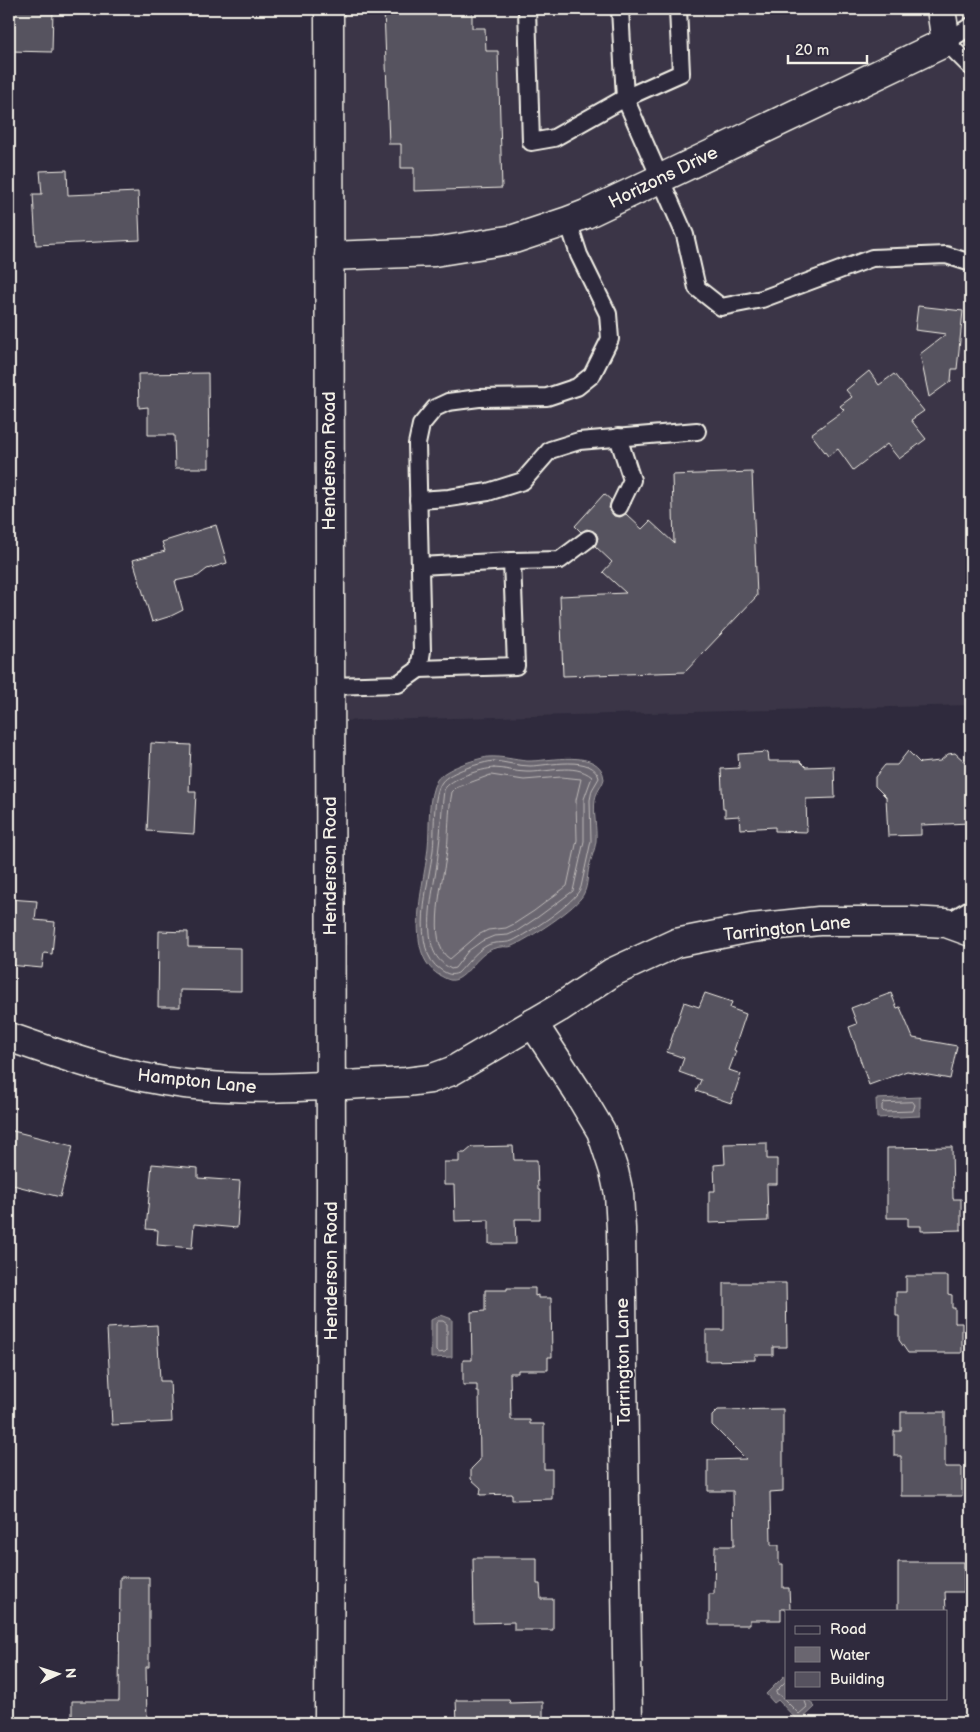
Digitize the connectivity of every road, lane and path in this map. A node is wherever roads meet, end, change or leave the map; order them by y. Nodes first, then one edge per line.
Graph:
1 (329, 9) edge
2 (527, 9) edge
3 (620, 9) edge
4 (678, 9) edge
5 (942, 9) edge
6 (971, 26) edge
7 (946, 42) junction
8 (971, 67) edge
9 (625, 98) junction
10 (660, 179) junction
11 (568, 221) junction
12 (329, 256) junction
13 (971, 263) edge
14 (698, 430) dead end
15 (618, 438) junction
16 (418, 500) junction
17 (619, 507) dead end
18 (588, 539) dead end
19 (512, 561) junction
20 (420, 566) junction
21 (419, 669) junction
22 (330, 686) junction
23 (971, 908) edge
24 (959, 928) edge
25 (532, 1023) junction
26 (9, 1037) edge
27 (330, 1085) junction
28 (330, 1723) edge
29 (628, 1723) edge

1 - 12 street, Henderson Road
2 - 9 lane
3 - 9 lane
4 - 9 lane
5 - 7 street
6 - 7 lane
7 - 8 lane
7 - 10 street, Horizons Drive
9 - 10 lane
10 - 11 street, Horizons Drive
10 - 13 lane
11 - 12 street, Horizons Drive
11 - 16 lane
12 - 22 street, Henderson Road
14 - 15 lane
15 - 16 lane
15 - 17 lane
16 - 20 lane
18 - 19 lane
19 - 20 lane
19 - 21 lane
20 - 21 lane
21 - 22 lane
22 - 27 street, Henderson Road
23 - 24 lane
24 - 25 street, Tarrington Lane
25 - 27 street, Tarrington Lane
25 - 29 street, Tarrington Lane
26 - 27 street, Hampton Lane
27 - 28 street, Henderson Road

